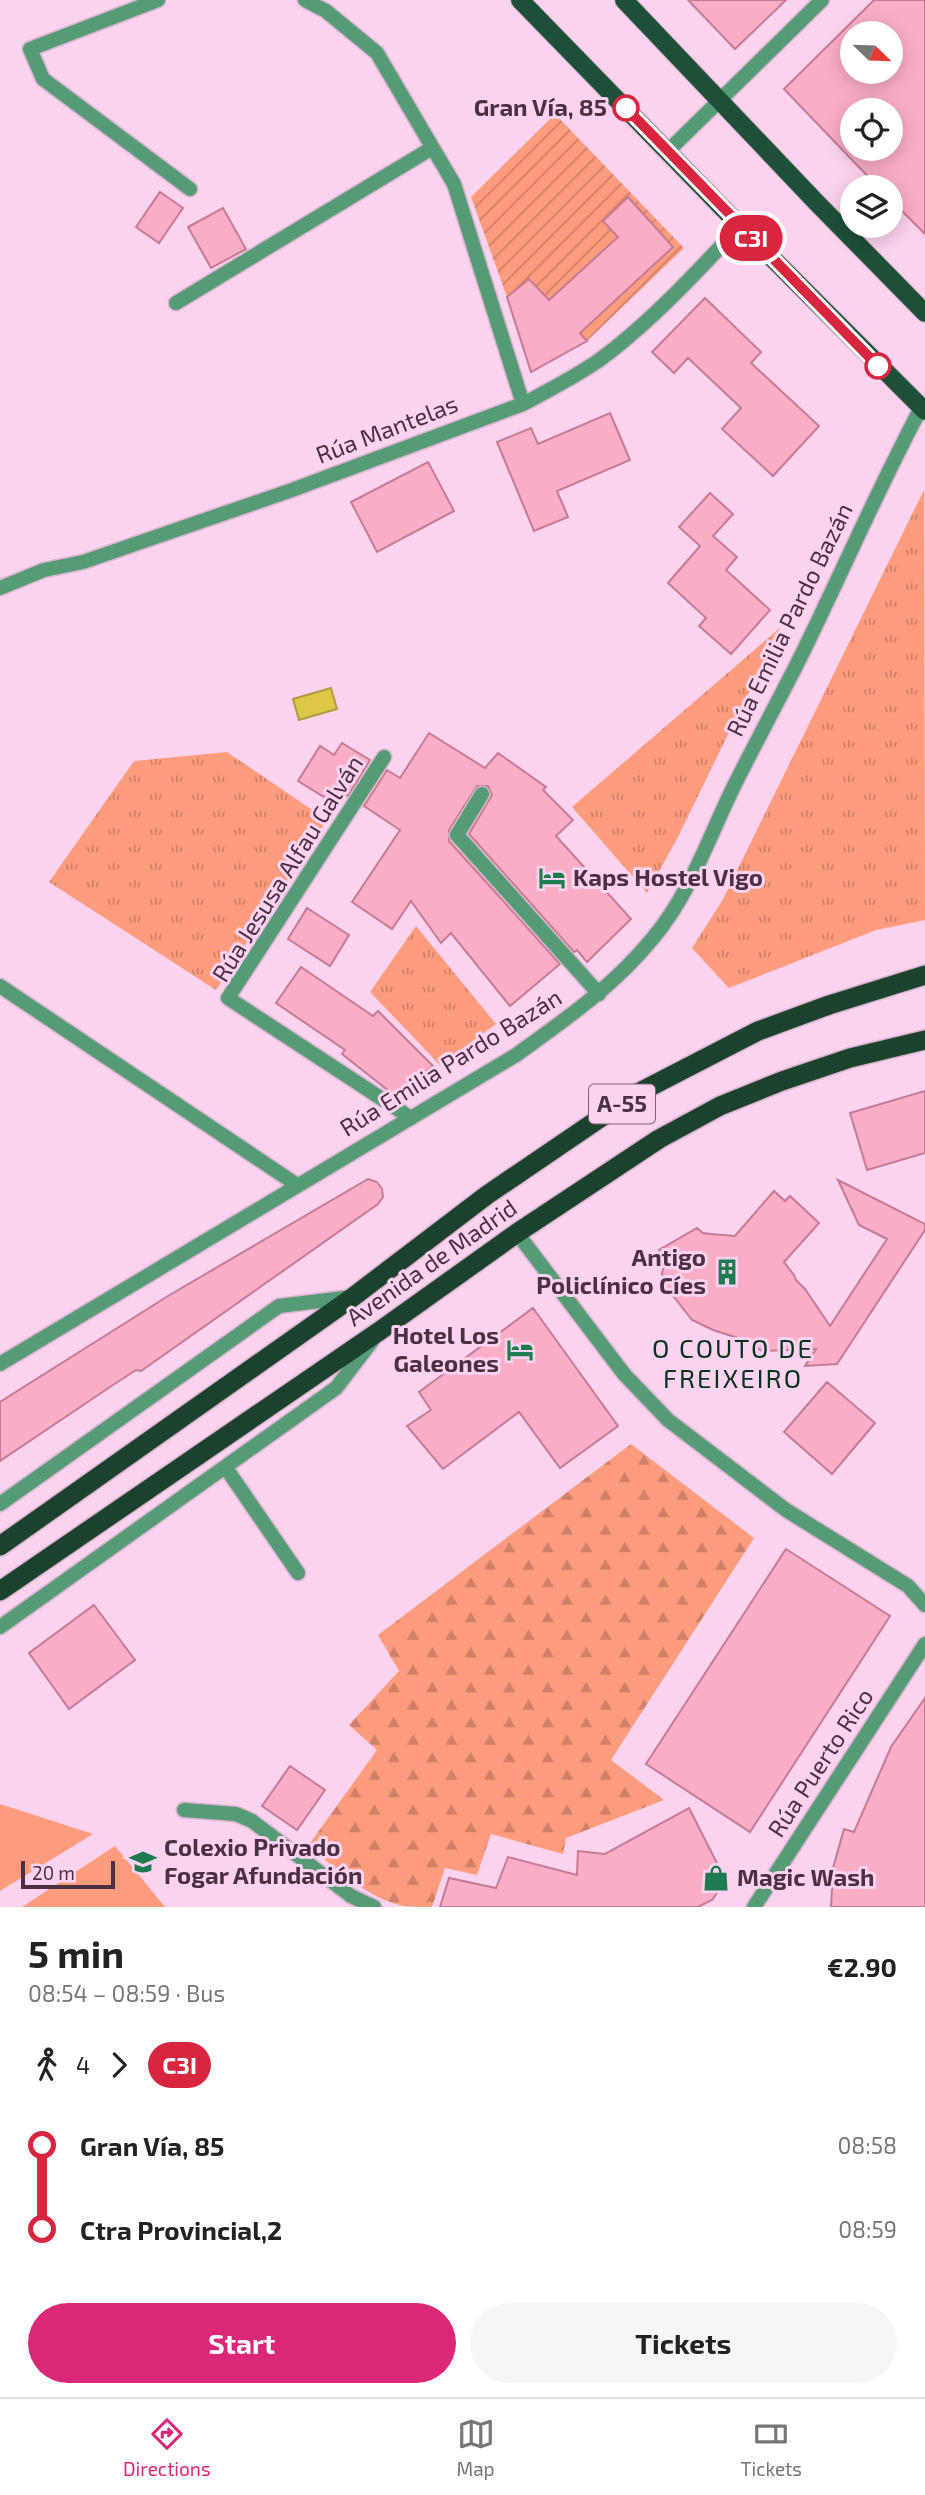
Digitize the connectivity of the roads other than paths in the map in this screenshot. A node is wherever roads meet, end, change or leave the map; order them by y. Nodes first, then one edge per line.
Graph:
1 (158, 0) edge
2 (305, 0) edge
3 (520, 0) edge
4 (624, 0) edge
5 (822, 0) edge
6 (720, 100) junction
7 (432, 148) junction
8 (668, 151) junction
9 (191, 189) dead end
10 (740, 226) junction
11 (176, 303) dead end
12 (925, 313) edge
13 (523, 404) junction
14 (924, 411) edge
15 (0, 588) edge
16 (384, 757) dead end
17 (482, 794) dead end
18 (925, 975) edge
19 (0, 986) edge
20 (599, 994) junction
21 (925, 1040) edge
22 (411, 1118) junction
23 (297, 1185) junction
24 (517, 1233) junction
25 (353, 1297) junction
26 (381, 1330) junction
27 (0, 1364) edge
28 (226, 1468) junction
29 (0, 1504) edge
30 (0, 1546) edge
31 (298, 1573) dead end
32 (0, 1591) edge
33 (925, 1605) edge
34 (0, 1627) edge
35 (925, 1644) edge
36 (184, 1810) dead end
37 (374, 1907) edge
38 (754, 1907) edge

1 - 9 street
2 - 7 street
3 - 8 main road
4 - 6 main road
5 - 6 street
6 - 8 street
6 - 12 main road
7 - 11 street
7 - 13 street
8 - 10 main road
10 - 13 street, Rúa Mantelas
10 - 14 main road
13 - 15 street, Rúa Mantelas
14 - 20 street, Rúa Emilia Pardo Bazán
16 - 22 street, Rúa Jesusa Alfau Galván
17 - 20 street
18 - 25 highway, Avenida de Madrid / A-55
19 - 23 street
20 - 22 street, Rúa Emilia Pardo Bazán
21 - 24 highway, Avenida de Madrid / A-55
22 - 23 street, Rúa Emilia Pardo Bazán
23 - 27 street, Rúa Emilia Pardo Bazán
24 - 26 highway, Avenida de Madrid / A-55
24 - 33 street
25 - 29 street, Avenida de Madrid
25 - 30 highway, Avenida de Madrid / A-55
26 - 28 street
26 - 32 highway, Avenida de Madrid / A-55
28 - 31 street
28 - 34 street
35 - 38 street, Rúa Puerto Rico
36 - 37 street

